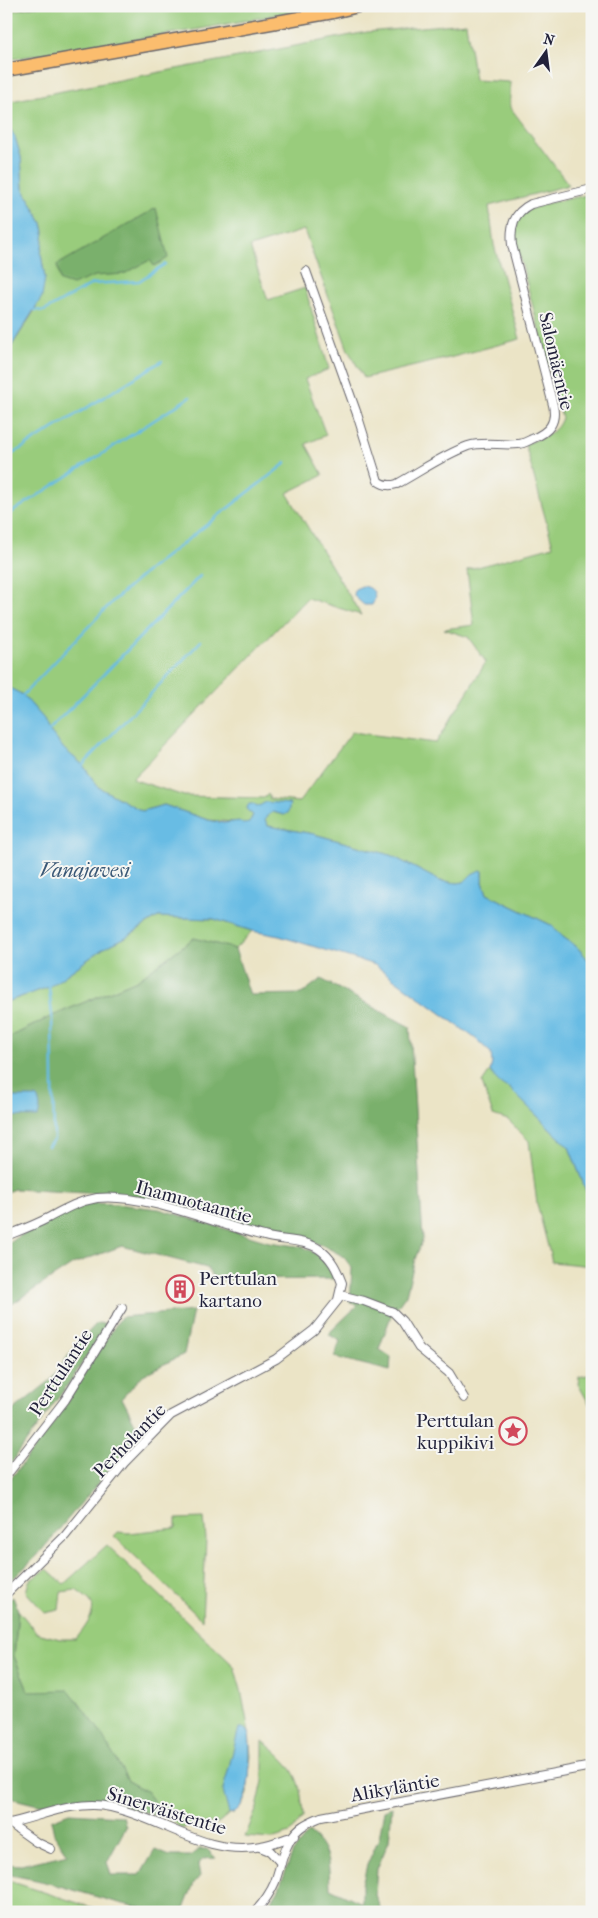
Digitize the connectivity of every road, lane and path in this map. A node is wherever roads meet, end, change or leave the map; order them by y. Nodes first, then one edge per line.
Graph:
1 (358, 6) edge
2 (6, 70) edge
3 (592, 190) edge
4 (306, 271) dead end
5 (6, 1236) edge
6 (340, 1295) junction
7 (122, 1308) dead end
8 (464, 1398) dead end
9 (6, 1476) edge
10 (6, 1594) edge
11 (592, 1766) edge
12 (8, 1823) edge
13 (294, 1836) junction
14 (260, 1847) junction
15 (51, 1849) dead end
16 (281, 1863) junction
17 (256, 1912) edge

1 - 2 highway
3 - 4 street, Salomäentie
5 - 6 street, Ihamuotaantie
6 - 8 street
6 - 10 street, Perholantie
7 - 9 street, Perttulantie
11 - 13 street, Alikyläntie
12 - 14 street, Sinerväistentie
12 - 15 street
13 - 14 street, Sinerväistentie
13 - 16 street, Alikyläntie
14 - 16 street
16 - 17 street, Alikyläntie

